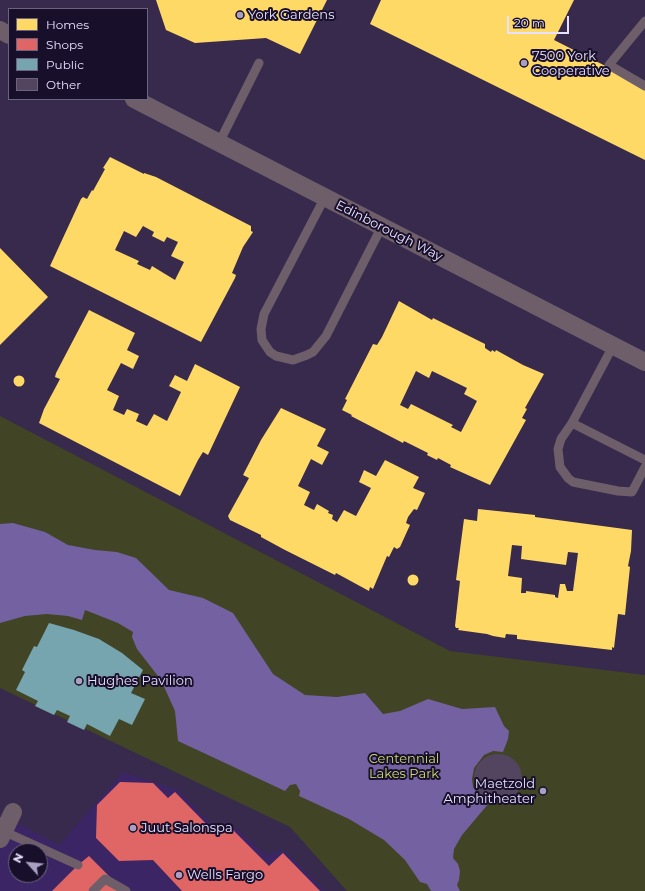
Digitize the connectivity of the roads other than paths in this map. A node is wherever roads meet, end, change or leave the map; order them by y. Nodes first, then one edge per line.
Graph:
1 (645, 21) edge
2 (259, 63) dead end
3 (645, 86) edge
4 (136, 100) edge
5 (219, 143) junction
6 (325, 197) junction
7 (381, 228) junction
8 (613, 346) junction
9 (645, 362) edge
10 (572, 423) junction
11 (645, 460) edge
12 (645, 467) edge
13 (13, 812) dead end
14 (1, 833) edge
15 (78, 865) dead end
16 (93, 891) edge
17 (126, 891) edge

1 - 3 lane
2 - 5 lane
4 - 5 street, Edinborough Way
5 - 6 street, Edinborough Way
6 - 7 street, Edinborough Way
6 - 7 lane
7 - 8 street, Edinborough Way
8 - 9 street, Edinborough Way
8 - 10 lane
10 - 11 lane
10 - 12 lane
13 - 14 street
14 - 15 lane
16 - 17 lane

